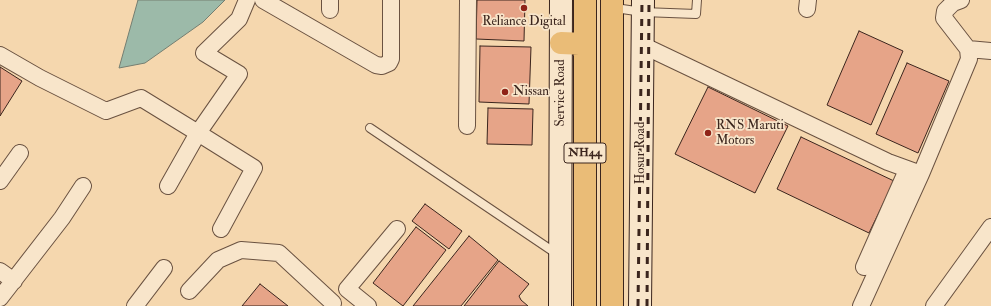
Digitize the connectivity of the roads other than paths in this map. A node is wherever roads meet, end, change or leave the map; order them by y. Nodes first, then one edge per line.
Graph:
1 (247, 0) edge
2 (263, 0) edge
3 (390, 0) edge
4 (468, 0) edge
5 (561, 0) edge
6 (585, 0) edge
7 (594, 0) edge
8 (697, 0) edge
9 (961, 0) edge
10 (628, 4) edge
11 (561, 43) junction
12 (585, 44) junction
13 (642, 44) junction
14 (968, 49) junction
15 (991, 51) edge
16 (0, 55) edge
17 (467, 126) dead end
18 (370, 128) dead end
19 (198, 133) junction
20 (20, 153) dead end
21 (914, 172) junction
22 (0, 181) edge
23 (83, 186) dead end
24 (168, 186) dead end
25 (991, 227) edge
26 (221, 229) dead end
27 (397, 229) dead end
28 (559, 255) junction
29 (864, 267) dead end
30 (164, 268) dead end
31 (0, 270) edge
32 (14, 281) junction
33 (346, 289) junction
34 (189, 291) dead end
35 (0, 298) edge
36 (331, 304) edge
37 (136, 306) edge
38 (368, 306) edge
39 (560, 306) edge
40 (585, 306) edge
41 (595, 306) edge
42 (612, 306) edge
43 (622, 306) edge
44 (640, 306) edge
45 (861, 306) edge
46 (934, 306) edge

1 - 19 street
2 - 3 street
4 - 17 street
5 - 11 street, Service Road
6 - 12 highway, NH44
7 - 41 highway
8 - 10 lane
9 - 14 street
10 - 13 street, Hosur Road
10 - 42 highway
10 - 43 highway, Hosur Road / NH44
11 - 12 highway
11 - 28 street, Service Road
12 - 40 highway, NH44
13 - 21 street
13 - 44 street, Hosur Road
14 - 15 street
14 - 21 street
16 - 19 street
18 - 28 lane
19 - 24 street
19 - 26 street
20 - 22 street
21 - 29 street
21 - 45 street
23 - 32 street
25 - 46 street
27 - 33 street
28 - 39 street, Service Road
30 - 37 street
31 - 32 street
32 - 35 street
33 - 36 street
33 - 38 street
34 - 36 street

